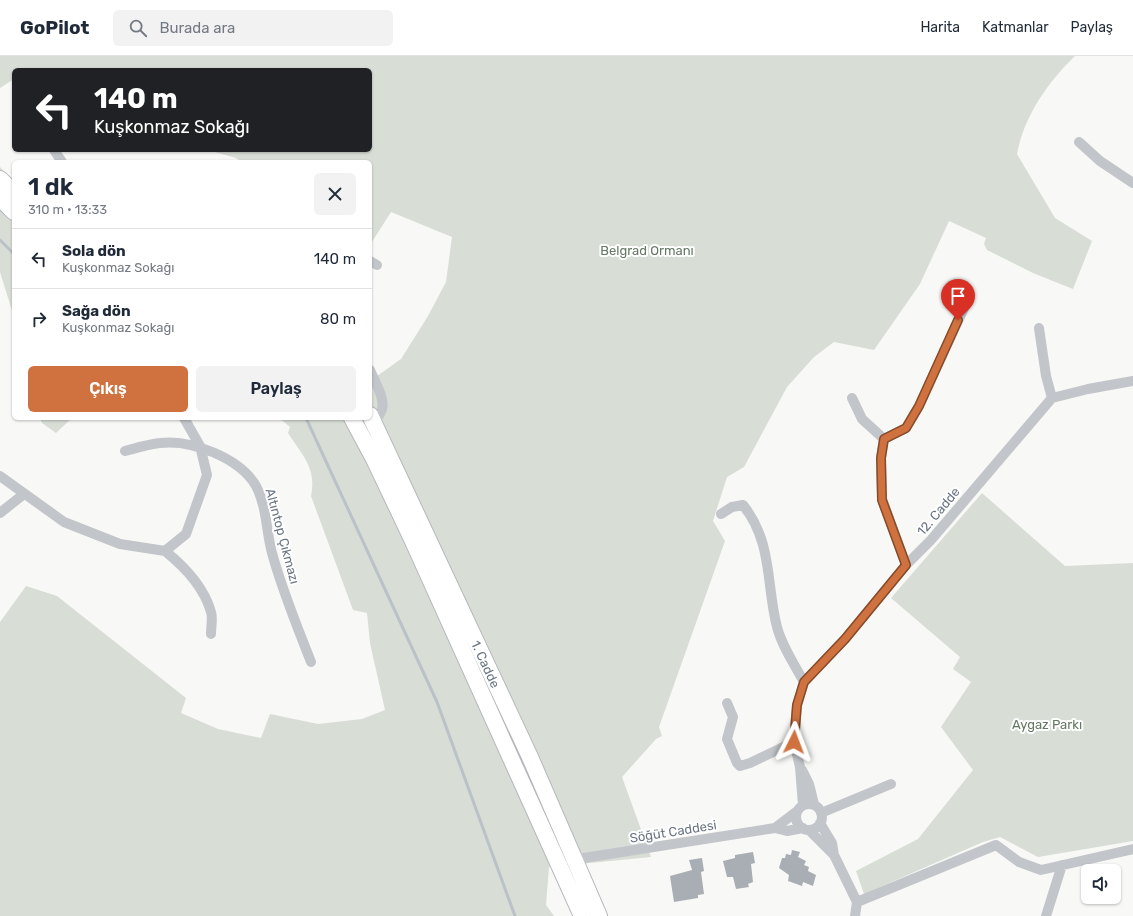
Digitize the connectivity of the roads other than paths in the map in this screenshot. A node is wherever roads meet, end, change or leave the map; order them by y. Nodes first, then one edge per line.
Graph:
1 (1079, 142) dead end
2 (0, 179) edge
3 (1133, 183) edge
4 (12, 191) edge
5 (0, 198) edge
6 (12, 210) edge
7 (965, 306) dead end
8 (1039, 328) dead end
9 (372, 375) edge
10 (1133, 381) edge
11 (852, 398) dead end
12 (1052, 398) junction
13 (372, 419) edge
14 (185, 420) edge
15 (353, 420) edge
16 (371, 420) edge
17 (360, 433) junction
18 (884, 439) junction
19 (200, 446) junction
20 (125, 451) dead end
21 (0, 476) edge
22 (24, 494) junction
23 (0, 512) edge
24 (721, 514) dead end
25 (165, 551) junction
26 (906, 565) junction
27 (211, 634) dead end
28 (311, 662) dead end
29 (804, 682) junction
30 (726, 703) dead end
31 (794, 742) junction
32 (800, 767) junction
33 (891, 784) dead end
34 (814, 804) junction
35 (800, 809) junction
36 (821, 818) junction
37 (775, 828) junction
38 (806, 829) junction
39 (1133, 849) edge
40 (834, 855) junction
41 (567, 861) junction
42 (1062, 865) junction
43 (857, 902) junction
44 (582, 916) edge
45 (599, 916) edge
46 (855, 916) edge
47 (1046, 916) edge

1 - 3 street
2 - 4 main road
5 - 6 main road
7 - 18 street
8 - 12 street
9 - 13 street
10 - 12 street
11 - 18 street
12 - 26 street, 12. Cadde
13 - 41 main road, 1. Cadde
14 - 19 street
15 - 17 main road, 1. Cadde
16 - 17 street
17 - 41 main road, 1. Cadde
18 - 26 street
19 - 20 street, Altıntop Çıkmazı
19 - 25 street
19 - 28 street, Altıntop Çıkmazı
21 - 22 street
22 - 23 street
22 - 25 street
24 - 29 street
25 - 27 street
26 - 29 street, 12. Cadde
29 - 31 street, 12. Cadde
30 - 31 street
31 - 32 street, 12. Cadde
32 - 34 street
32 - 35 street
33 - 36 street
34 - 35 street
34 - 36 street
35 - 37 street
35 - 38 street
36 - 38 street
36 - 40 street
37 - 38 street
37 - 41 street, Söğüt Caddesi
38 - 40 street
39 - 42 street
40 - 43 street
41 - 44 main road, 1. Cadde
41 - 45 main road, 1. Cadde
42 - 43 street
42 - 47 street
43 - 46 street

